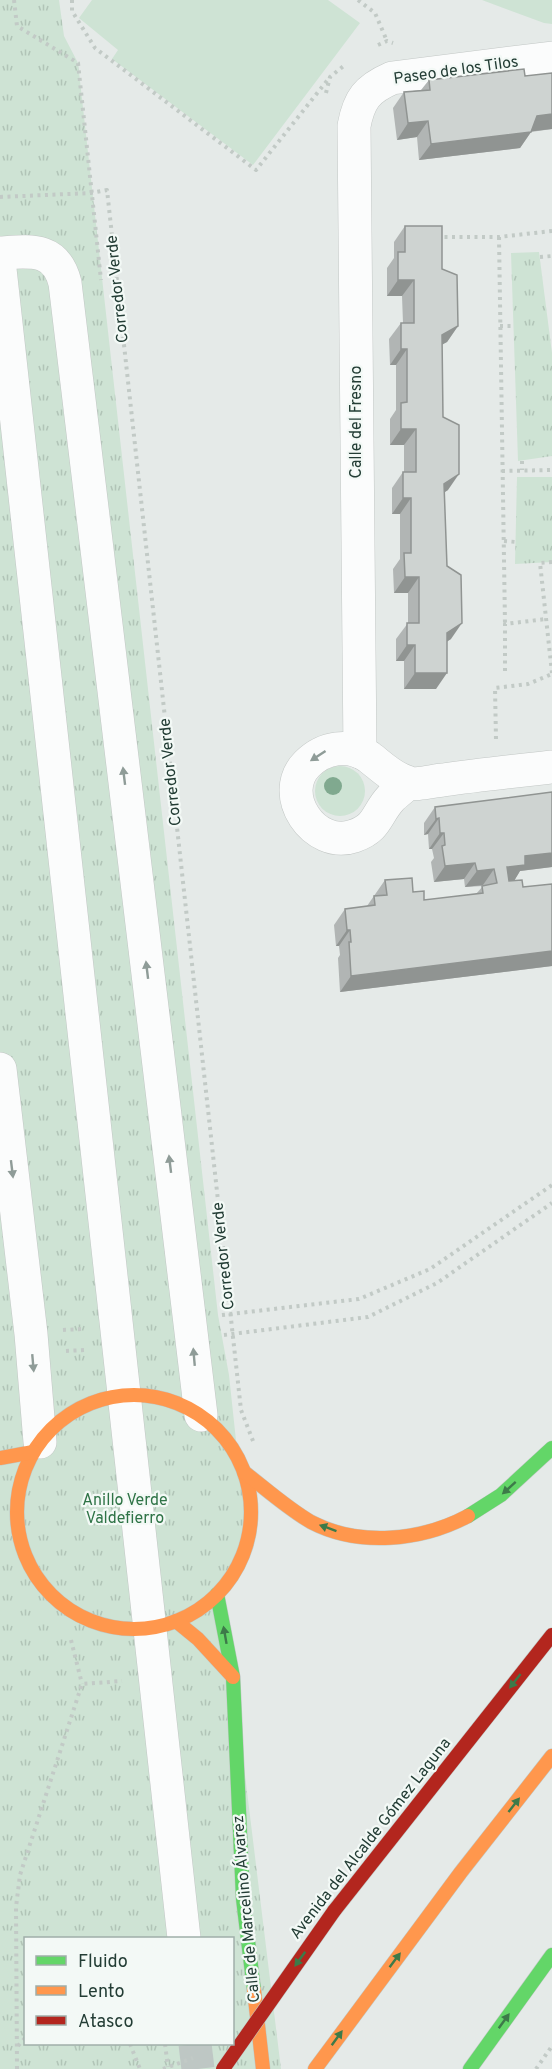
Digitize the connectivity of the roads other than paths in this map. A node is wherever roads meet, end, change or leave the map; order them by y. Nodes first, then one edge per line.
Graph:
1 (552, 58) edge
2 (365, 95) joint
3 (0, 253) edge
4 (0, 269) edge
5 (360, 752) junction
6 (552, 767) edge
7 (408, 783) junction
8 (0, 1069) edge
9 (123, 1395) junction
10 (201, 1415) junction
11 (36, 1447) junction
12 (552, 1448) edge
13 (0, 1458) edge
14 (244, 1472) junction
15 (6, 1511) dead end
16 (17, 1524) junction
17 (217, 1594) junction
18 (163, 1625) junction
19 (552, 1635) edge
20 (233, 1677) junction
21 (552, 1756) edge
22 (184, 1937) edge
23 (552, 1956) edge
24 (224, 2069) edge
25 (263, 2069) edge
26 (315, 2069) edge
27 (470, 2069) edge

1 - 2 street, Paseo de los Tilos
2 - 5 street, Calle del Fresno
10 -> 3 street
4 - 9 street
5 - 7 street
5 -> 7 street
6 - 7 street
8 -> 11 street
9 - 10 street
9 - 11 street
9 - 18 street
10 - 14 street
11 - 13 street
11 - 16 street
12 -> 14 street
14 - 17 street
15 - 16 street
16 - 18 street
17 - 18 street
20 -> 17 street, Calle de Marcelino Álvarez
18 - 20 street
18 - 22 street
19 -> 24 street, Avenida del Alcalde Gómez Laguna, bridge
20 - 25 street, Calle de Marcelino Álvarez
26 -> 21 street
27 -> 23 street

